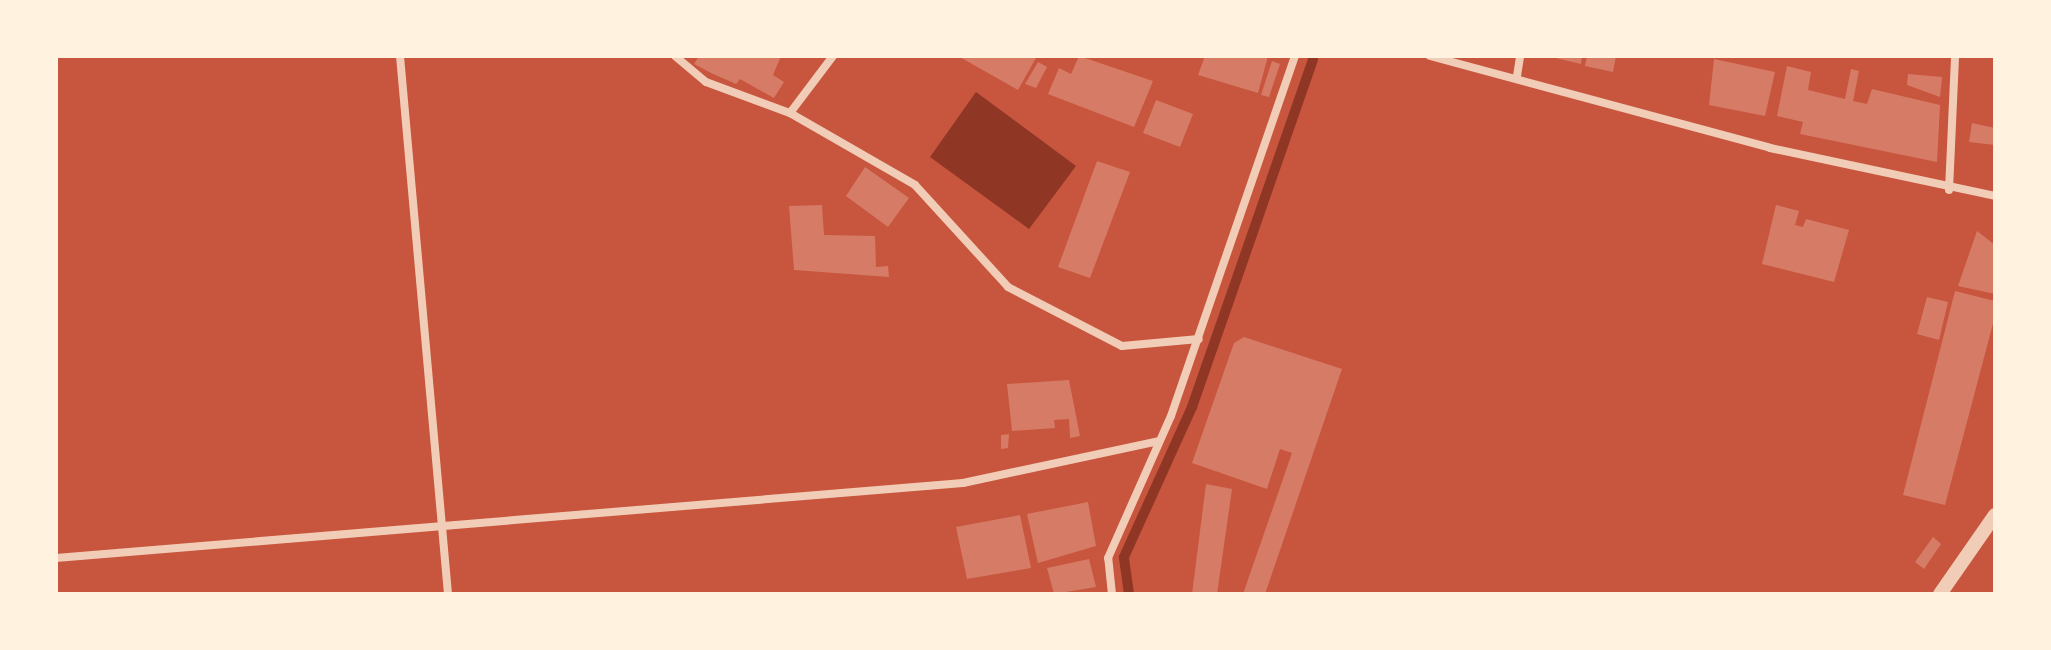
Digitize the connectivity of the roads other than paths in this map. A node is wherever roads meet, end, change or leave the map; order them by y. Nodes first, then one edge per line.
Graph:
1 (400, 56) edge
2 (675, 56) edge
3 (833, 56) edge
4 (1295, 56) edge
5 (1430, 56) edge
6 (1520, 56) edge
7 (1955, 56) edge
8 (1517, 76) junction
9 (790, 113) junction
10 (1949, 190) junction
11 (1995, 196) edge
12 (1199, 339) junction
13 (1159, 441) junction
14 (1995, 515) edge
15 (439, 527) junction
16 (56, 558) edge
17 (448, 594) edge
18 (1112, 594) edge
19 (1940, 594) edge

1 - 15 street
2 - 9 street
3 - 9 street
4 - 12 street
5 - 8 street
6 - 8 street
7 - 10 street
8 - 10 street
9 - 12 street
10 - 11 street
12 - 13 street
13 - 15 street
13 - 18 street
14 - 19 street
15 - 16 street
15 - 17 street

